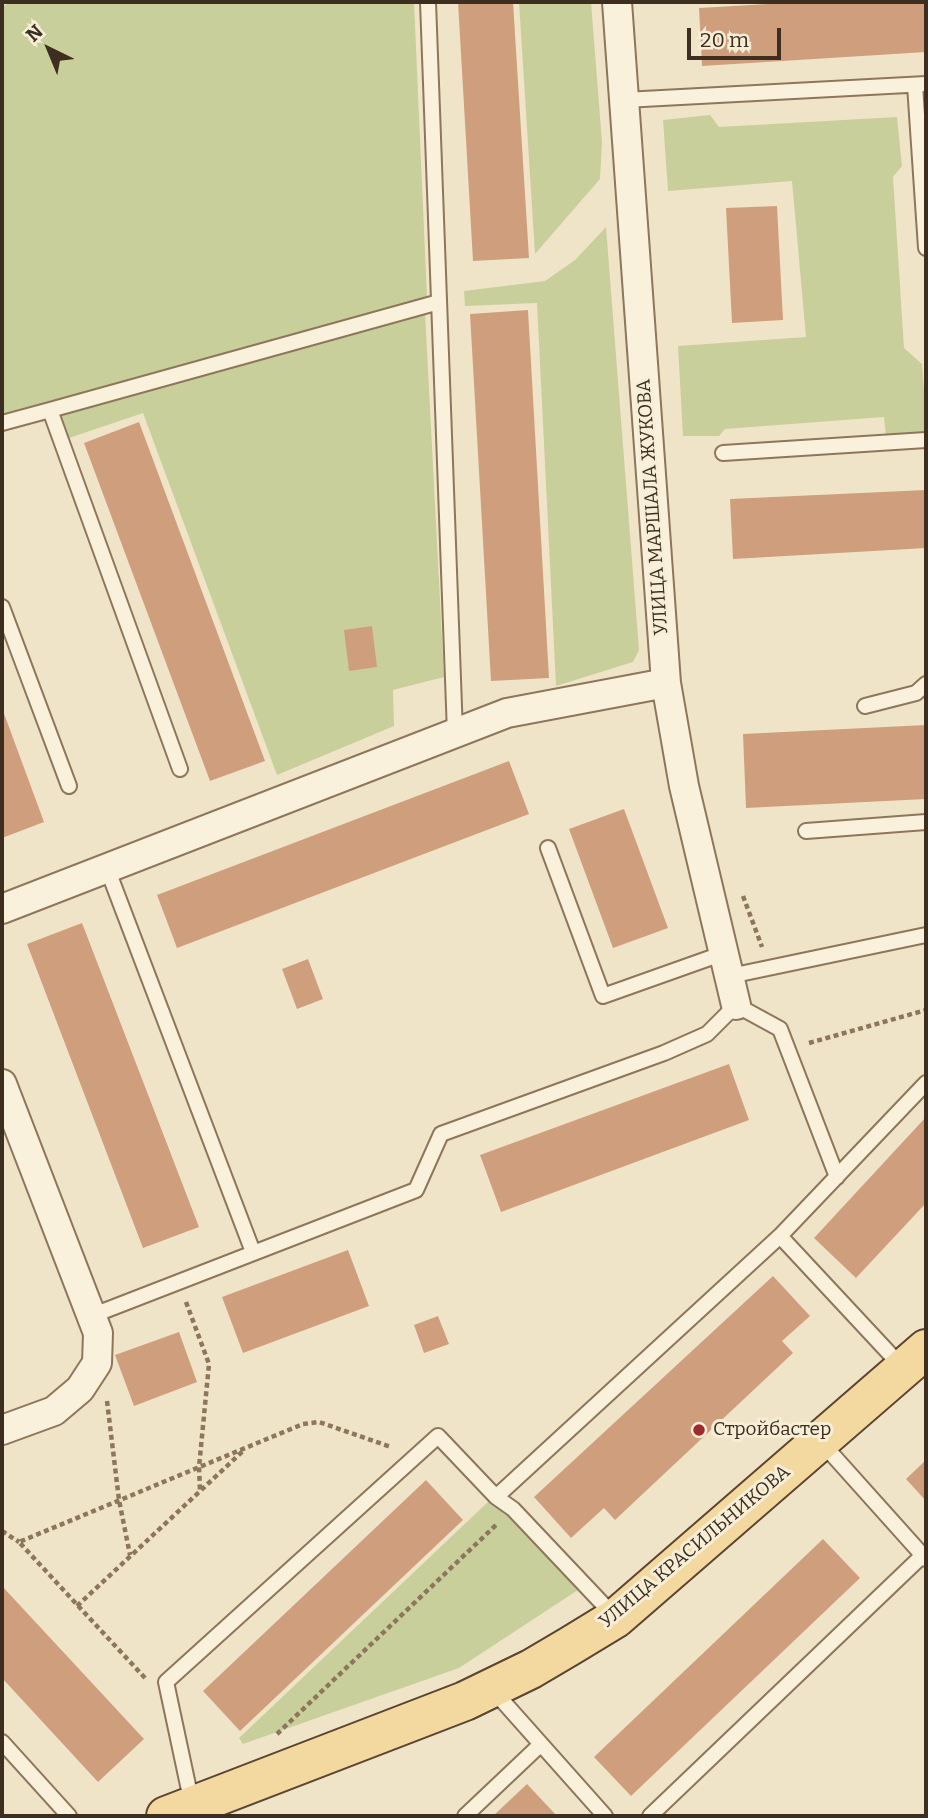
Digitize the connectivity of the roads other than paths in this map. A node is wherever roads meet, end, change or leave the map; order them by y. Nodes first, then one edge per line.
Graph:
1 (428, 2) edge
2 (617, 2) edge
3 (921, 84) edge
4 (624, 100) junction
5 (926, 248) edge
6 (439, 302) junction
7 (50, 410) junction
8 (2, 423) edge
9 (926, 440) edge
10 (723, 453) dead end
11 (2, 607) edge
12 (666, 682) junction
13 (926, 684) edge
14 (865, 706) dead end
15 (455, 733) junction
16 (180, 769) dead end
17 (69, 786) dead end
18 (926, 821) edge
19 (806, 831) dead end
20 (548, 848) dead end
21 (107, 868) junction
22 (2, 909) edge
23 (926, 935) edge
24 (727, 964) junction
25 (736, 1005) junction
26 (926, 1083) edge
27 (2, 1084) edge
28 (837, 1177) junction
29 (780, 1236) junction
30 (253, 1252) junction
31 (92, 1316) junction
32 (915, 1359) edge
33 (2, 1430) edge
34 (821, 1442) junction
35 (496, 1497) junction
36 (925, 1557) edge
37 (615, 1618) junction
38 (491, 1688) junction
39 (2, 1742) edge
40 (540, 1745) junction
41 (179, 1810) edge
42 (69, 1816) edge
43 (465, 1816) edge
44 (605, 1816) edge
45 (650, 1816) edge

1 - 6 lane
2 - 4 street, УЛИЦА МАРШАЛА ЖУКОВА
3 - 4 lane
3 - 5 lane
4 - 12 street, УЛИЦА МАРШАЛА ЖУКОВА
6 - 7 lane
6 - 15 lane
7 - 8 lane
7 - 16 lane
9 - 10 lane
11 - 17 lane
12 - 15 street
12 - 24 street, УЛИЦА МАРШАЛА ЖУКОВА
13 - 14 lane
15 - 21 street
18 - 19 lane
20 - 24 lane
21 - 22 street
21 - 30 lane
23 - 24 lane
24 - 25 street, УЛИЦА МАРШАЛА ЖУКОВА
25 - 28 lane
25 - 30 lane
26 - 28 lane
27 - 31 street
28 - 29 lane
29 - 32 lane
29 - 35 lane
30 - 31 lane
31 - 33 street
32 - 34 main road, УЛИЦА КРАСИЛЬНИКОВА
34 - 36 lane
34 - 37 main road, УЛИЦА КРАСИЛЬНИКОВА
35 - 37 lane
35 - 41 lane
36 - 45 lane
37 - 38 main road, УЛИЦА КРАСИЛЬНИКОВА
38 - 40 lane
38 - 41 main road, УЛИЦА КРАСИЛЬНИКОВА
39 - 42 lane
40 - 43 lane
40 - 44 lane

